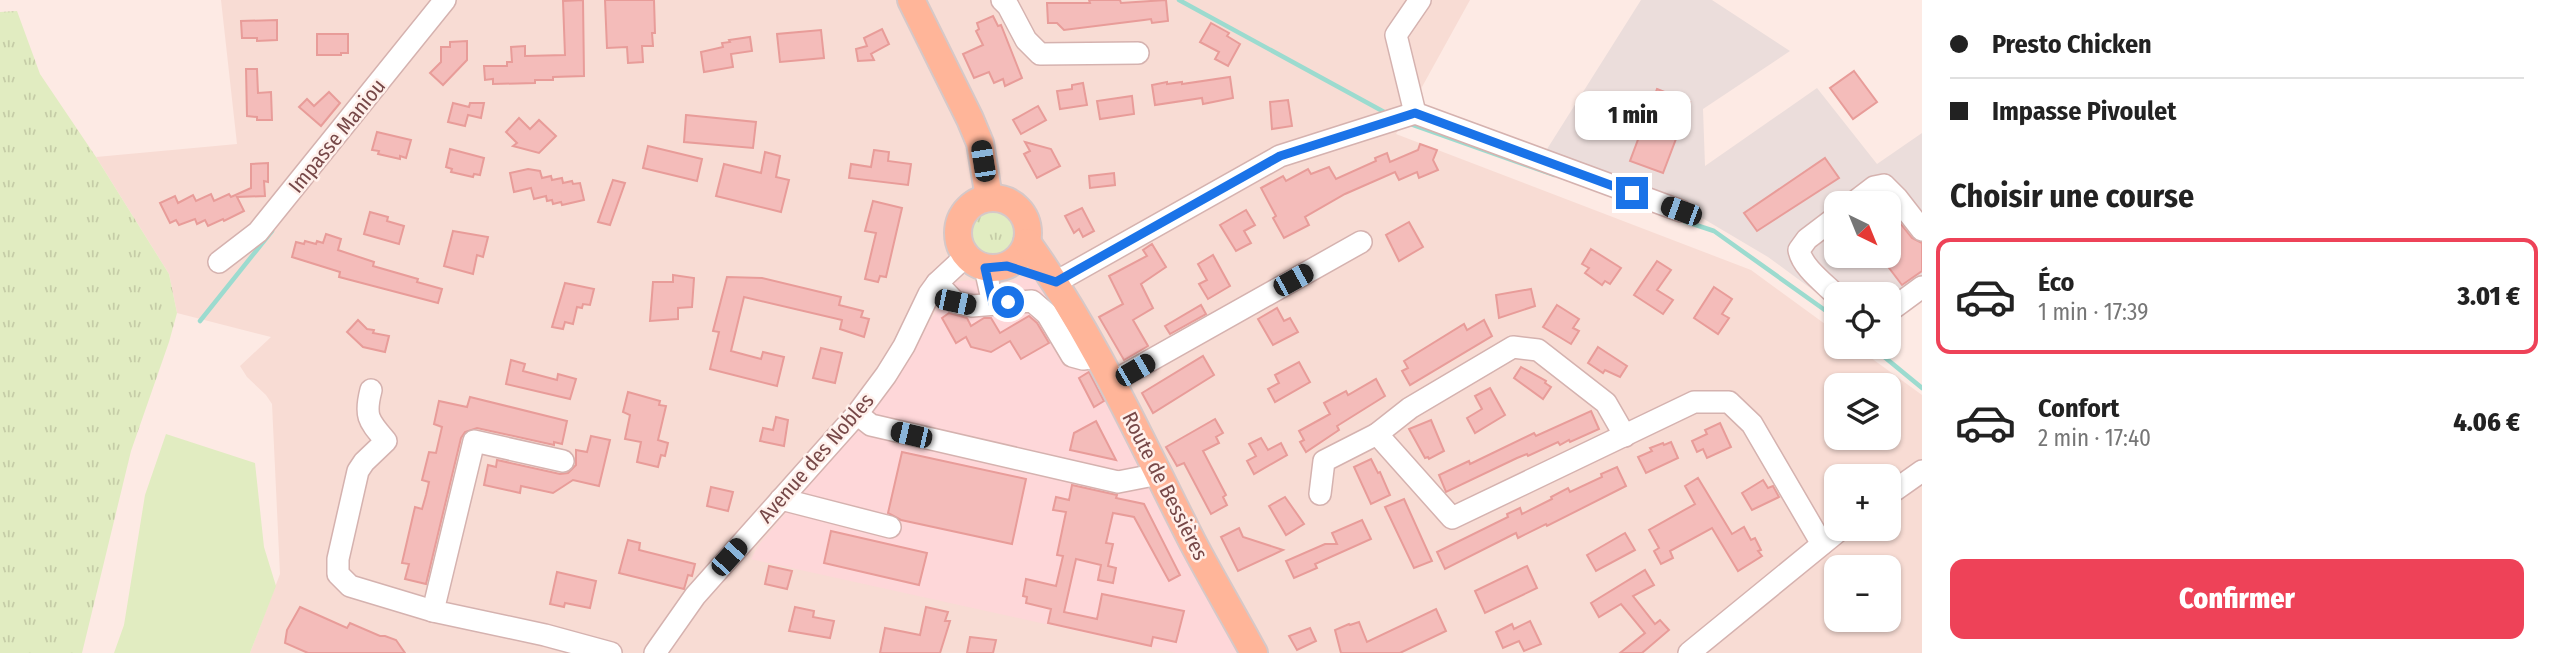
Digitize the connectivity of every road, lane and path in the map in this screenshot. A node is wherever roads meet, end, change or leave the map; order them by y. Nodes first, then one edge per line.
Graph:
1 (445, 0) edge
2 (1002, 0) edge
3 (1420, 0) edge
4 (918, 3) edge
5 (1138, 52) dead end
6 (1415, 113) junction
7 (1869, 191) edge
8 (1889, 191) edge
9 (989, 198) junction
10 (1901, 204) edge
11 (1681, 211) dead end
12 (1824, 226) edge
13 (1922, 230) edge
14 (1027, 242) junction
15 (1361, 242) dead end
16 (219, 262) dead end
17 (986, 263) junction
18 (1056, 282) junction
19 (937, 283) junction
20 (1824, 283) edge
21 (1922, 287) edge
22 (1901, 302) edge
23 (993, 304) junction
24 (1099, 357) junction
25 (1112, 382) junction
26 (371, 390) dead end
27 (857, 414) junction
28 (1377, 434) junction
29 (1625, 436) junction
30 (563, 461) dead end
31 (1922, 471) edge
32 (1160, 474) junction
33 (1901, 486) edge
34 (1320, 494) dead end
35 (781, 499) junction
36 (890, 527) dead end
37 (1826, 541) edge
38 (1822, 544) junction
39 (433, 611) junction
40 (611, 653) edge
41 (655, 653) edge
42 (1254, 653) edge
43 (1689, 653) edge

1 - 16 street, Impasse Maniou
2 - 5 street
3 - 6 street
4 - 9 main road
6 - 11 street
6 - 18 street
7 - 8 street
9 - 14 main road
9 - 17 main road
10 - 13 street
12 - 20 street
14 - 17 main road
14 - 18 main road, Route de Bessières
15 - 25 street
17 - 18 main road
17 - 19 street, Avenue des Nobles
17 - 23 street
18 - 24 main road, Route de Bessières
19 - 23 street
19 - 27 street, Avenue des Nobles
21 - 22 street
23 - 24 street
24 - 25 main road, Route de Bessières
25 - 32 main road, Route de Bessières
26 - 39 street
27 - 32 street
27 - 35 street, Avenue des Nobles
28 - 29 street
28 - 29 street
28 - 34 street
29 - 38 street
30 - 39 street
31 - 33 street
32 - 42 main road, Route de Bessières
35 - 36 street
35 - 41 street, Avenue des Nobles
37 - 38 street
38 - 43 street
39 - 40 street

